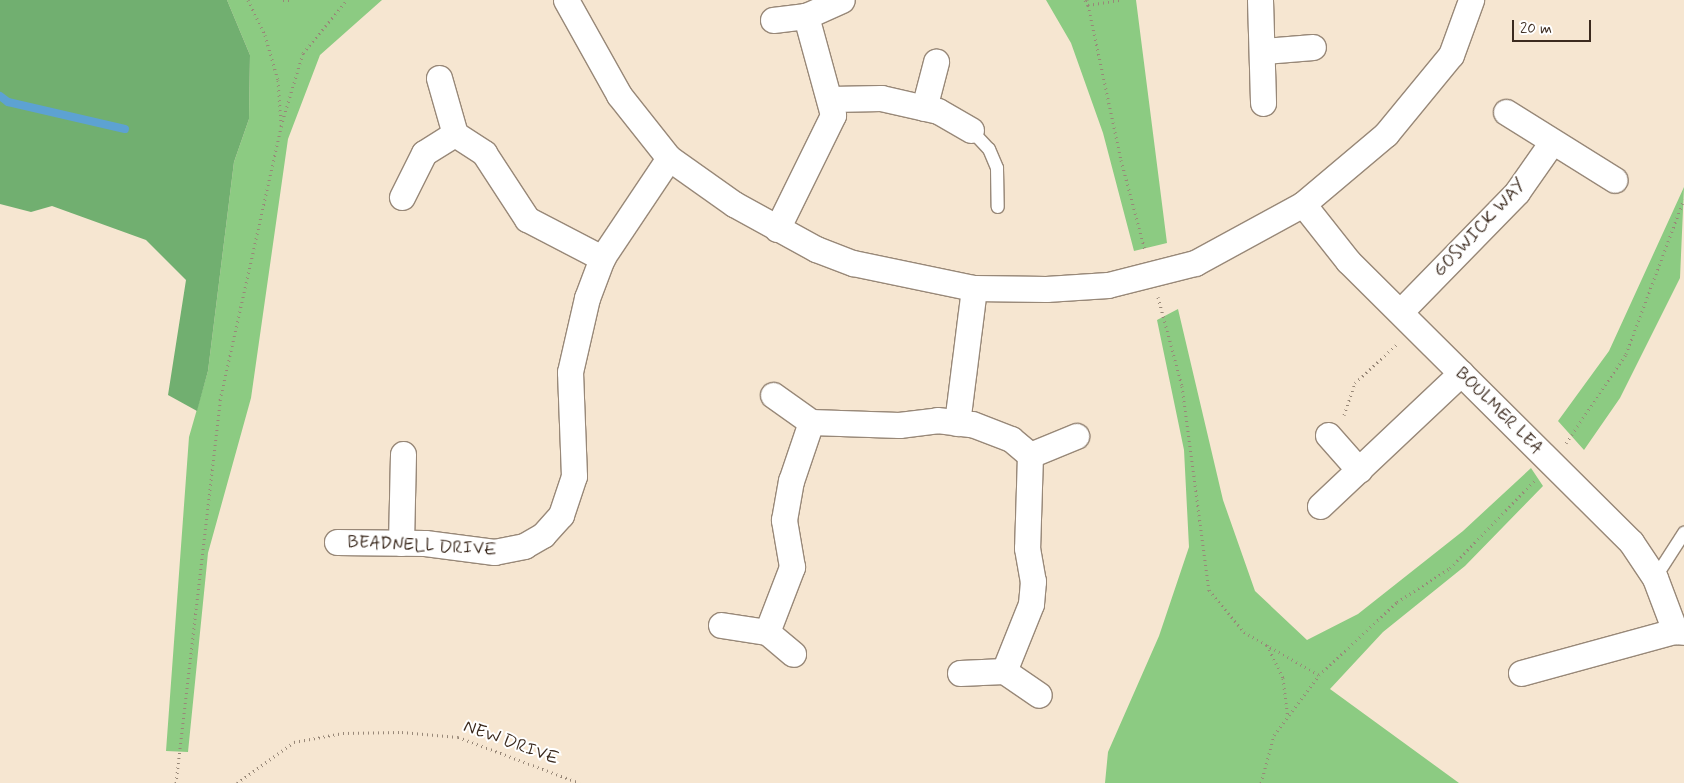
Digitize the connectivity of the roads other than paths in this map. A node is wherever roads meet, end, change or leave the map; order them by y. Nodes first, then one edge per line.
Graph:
1 (566, 0) edge
2 (842, 0) edge
3 (1260, 0) edge
4 (1471, 0) edge
5 (806, 16) junction
6 (773, 20) dead end
7 (1313, 47) dead end
8 (1264, 51) junction
9 (936, 62) dead end
10 (439, 78) dead end
11 (831, 99) junction
12 (1263, 103) dead end
13 (924, 108) junction
14 (1506, 112) dead end
15 (972, 130) joint
16 (455, 134) junction
17 (1552, 142) junction
18 (669, 158) junction
19 (1615, 180) dead end
20 (402, 197) dead end
21 (1303, 204) junction
22 (998, 207) dead end
23 (777, 229) junction
24 (602, 258) junction
25 (974, 288) junction
26 (1409, 318) junction
27 (1461, 373) junction
28 (773, 395) dead end
29 (811, 422) junction
30 (957, 423) junction
31 (1328, 435) road end
32 (1076, 436) dead end
33 (403, 454) dead end
34 (1030, 456) junction
35 (1359, 470) junction
36 (1320, 506) dead end
37 (1684, 533) edge
38 (337, 542) dead end
39 (401, 543) junction
40 (1655, 578) junction
41 (721, 624) dead end
42 (766, 632) junction
43 (1679, 632) edge
44 (793, 654) dead end
45 (1004, 671) junction
46 (960, 673) dead end
47 (1522, 673) dead end
48 (1039, 695) dead end

1 - 18 street
2 - 5 street
3 - 8 street
4 - 21 street
5 - 6 street
5 - 11 street
7 - 8 street
8 - 12 street
9 - 13 street
10 - 16 street
11 - 13 street
11 - 23 street
13 - 15 street
14 - 17 street
15 - 22 lane
16 - 20 street
16 - 24 street
17 - 19 street
17 - 26 street, GOSWICK WAY
18 - 23 street
18 - 24 street, BEADNELL DRIVE
21 - 25 street
21 - 26 street, BOULMER LEA
23 - 25 street
24 - 39 street, BEADNELL DRIVE
25 - 30 street
26 - 27 street, BOULMER LEA
27 - 35 street
27 - 40 street, BOULMER LEA
28 - 29 street
29 - 30 street
29 - 42 street
30 - 34 street
31 - 35 street
32 - 34 street
33 - 39 street
34 - 45 street
35 - 36 street
37 - 40 lane
38 - 39 street, BEADNELL DRIVE
40 - 43 street, BOULMER LEA
41 - 42 street
42 - 44 street
43 - 47 street, BOULMER LEA
45 - 46 street
45 - 48 street

